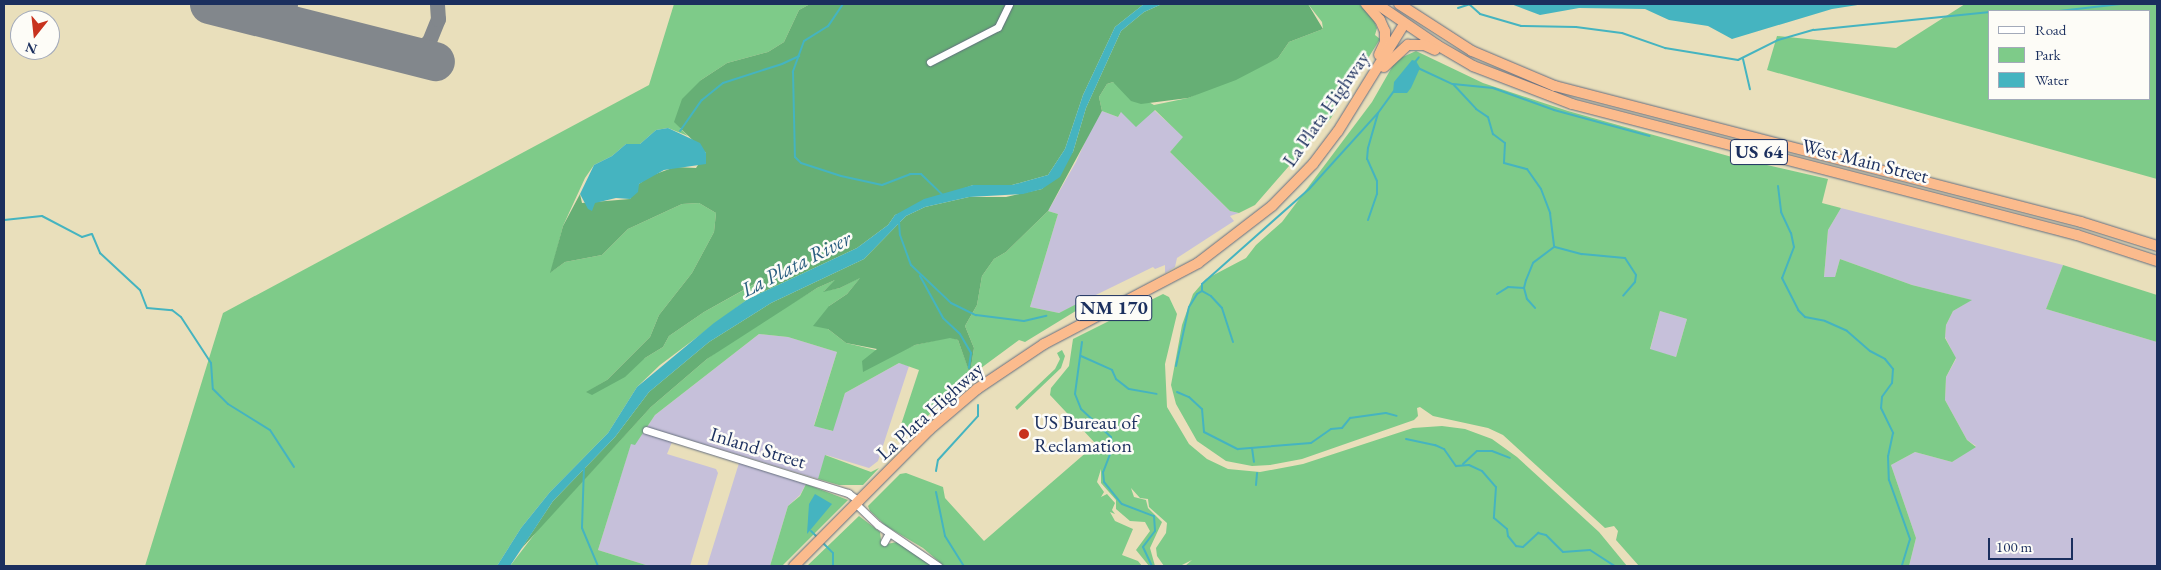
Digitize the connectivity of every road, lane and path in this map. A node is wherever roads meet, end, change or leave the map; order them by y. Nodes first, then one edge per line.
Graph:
1 (1009, 4) edge
2 (1366, 4) edge
3 (1377, 4) edge
4 (1392, 4) edge
5 (1399, 4) edge
6 (1404, 24) junction
7 (930, 62) dead end
8 (1496, 63) junction
9 (1488, 72) junction
10 (1360, 96) junction
11 (2157, 246) edge
12 (2157, 261) edge
13 (646, 430) dead end
14 (857, 503) junction
15 (889, 533) junction
16 (884, 542) dead end
17 (794, 566) edge
18 (938, 566) edge

1 - 7 street
2 - 10 highway
3 - 6 highway, West Main Street / US 64
4 - 6 highway
5 - 8 highway, West Main Street / US 64
6 - 8 highway
6 - 9 highway, West Main Street / US 64
6 - 10 highway, La Plata Highway / NM 170
8 - 11 highway, West Main Street / US 64
9 - 10 highway
9 - 12 highway, West Main Street / US 64
10 - 14 highway, La Plata Highway / NM 170
13 - 14 street, Inland Street
14 - 15 street, Inland Street
14 - 17 highway, La Plata Highway / NM 170
15 - 16 street
15 - 18 street, Inland Street

